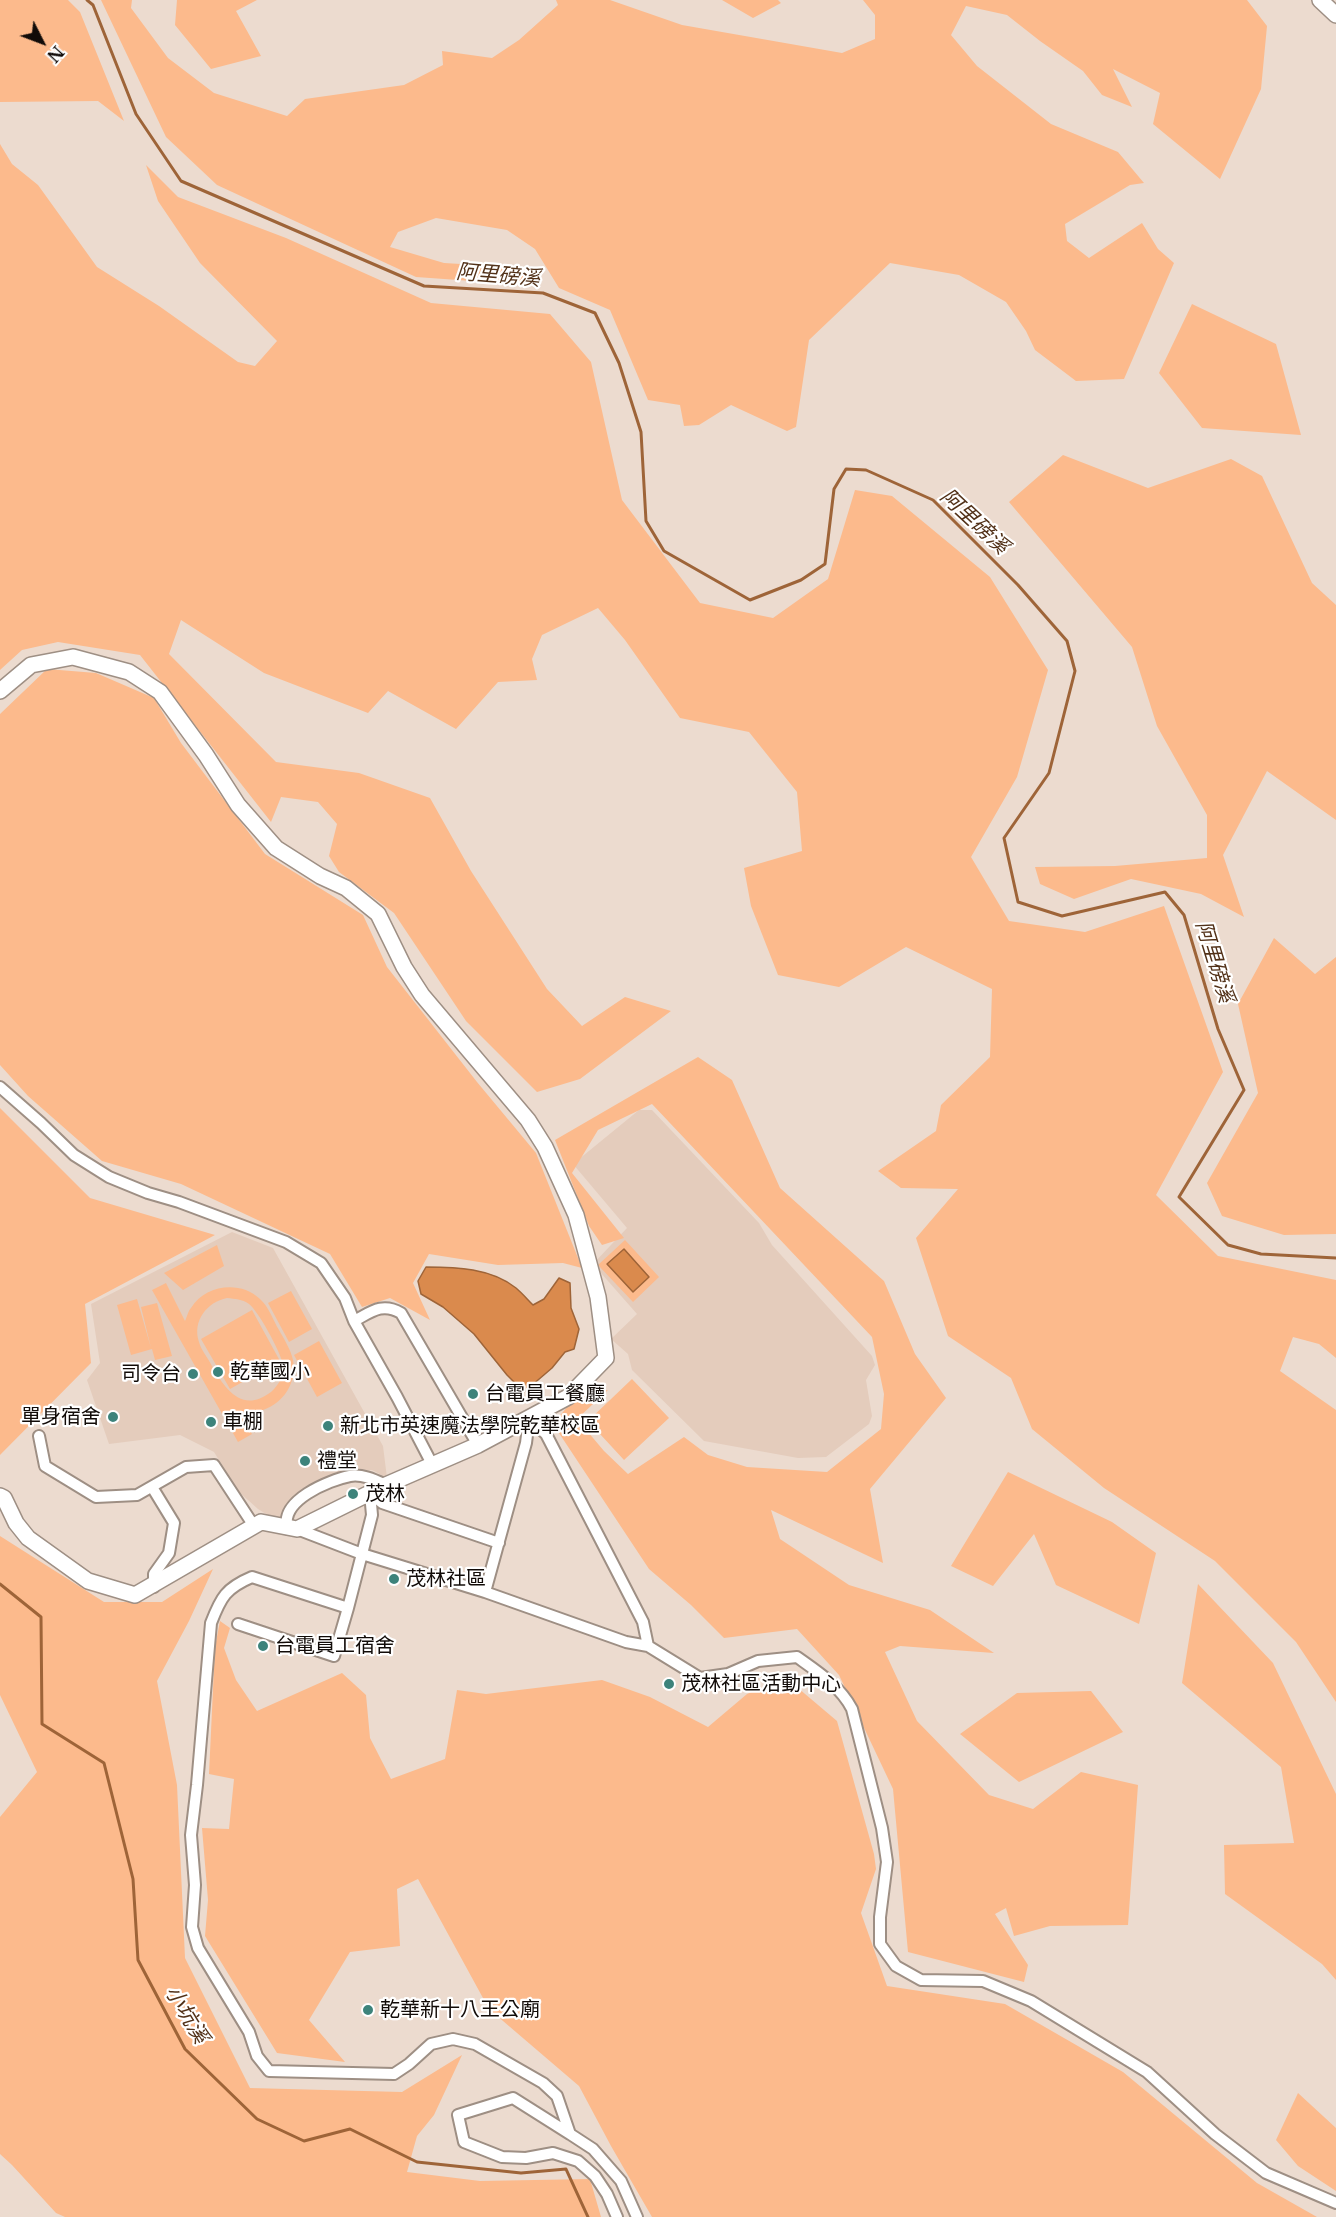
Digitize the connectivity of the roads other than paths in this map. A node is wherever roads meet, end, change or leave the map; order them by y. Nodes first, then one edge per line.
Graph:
1 (1320, 0) edge
2 (1336, 15) edge
3 (0, 691) edge
4 (0, 1087) edge
5 (354, 1321) junction
6 (529, 1419) junction
7 (39, 1436) dead end
8 (478, 1445) junction
9 (432, 1464) junction
10 (386, 1485) junction
11 (152, 1487) junction
12 (370, 1493) junction
13 (0, 1496) edge
14 (254, 1526) junction
15 (293, 1529) junction
16 (499, 1543) junction
17 (362, 1554) junction
18 (153, 1587) junction
19 (485, 1593) junction
20 (348, 1608) junction
21 (238, 1623) dead end
22 (648, 1646) junction
23 (570, 2134) junction
24 (1336, 2203) edge
25 (617, 2217) edge
26 (637, 2217) edge

1 - 2 street
3 - 6 street
4 - 5 street
5 - 8 street
5 - 9 street
6 - 8 street
6 - 16 street
6 - 22 street
7 - 11 street
8 - 9 street
9 - 10 street
10 - 12 street
10 - 15 street
11 - 14 street
11 - 18 street
12 - 15 street
12 - 16 street
12 - 17 street
13 - 18 street
14 - 15 street
14 - 18 street
15 - 17 street
16 - 19 street
17 - 19 street
17 - 20 street
19 - 22 street
20 - 21 street
20 - 23 street
22 - 24 street
23 - 25 street
23 - 26 street

